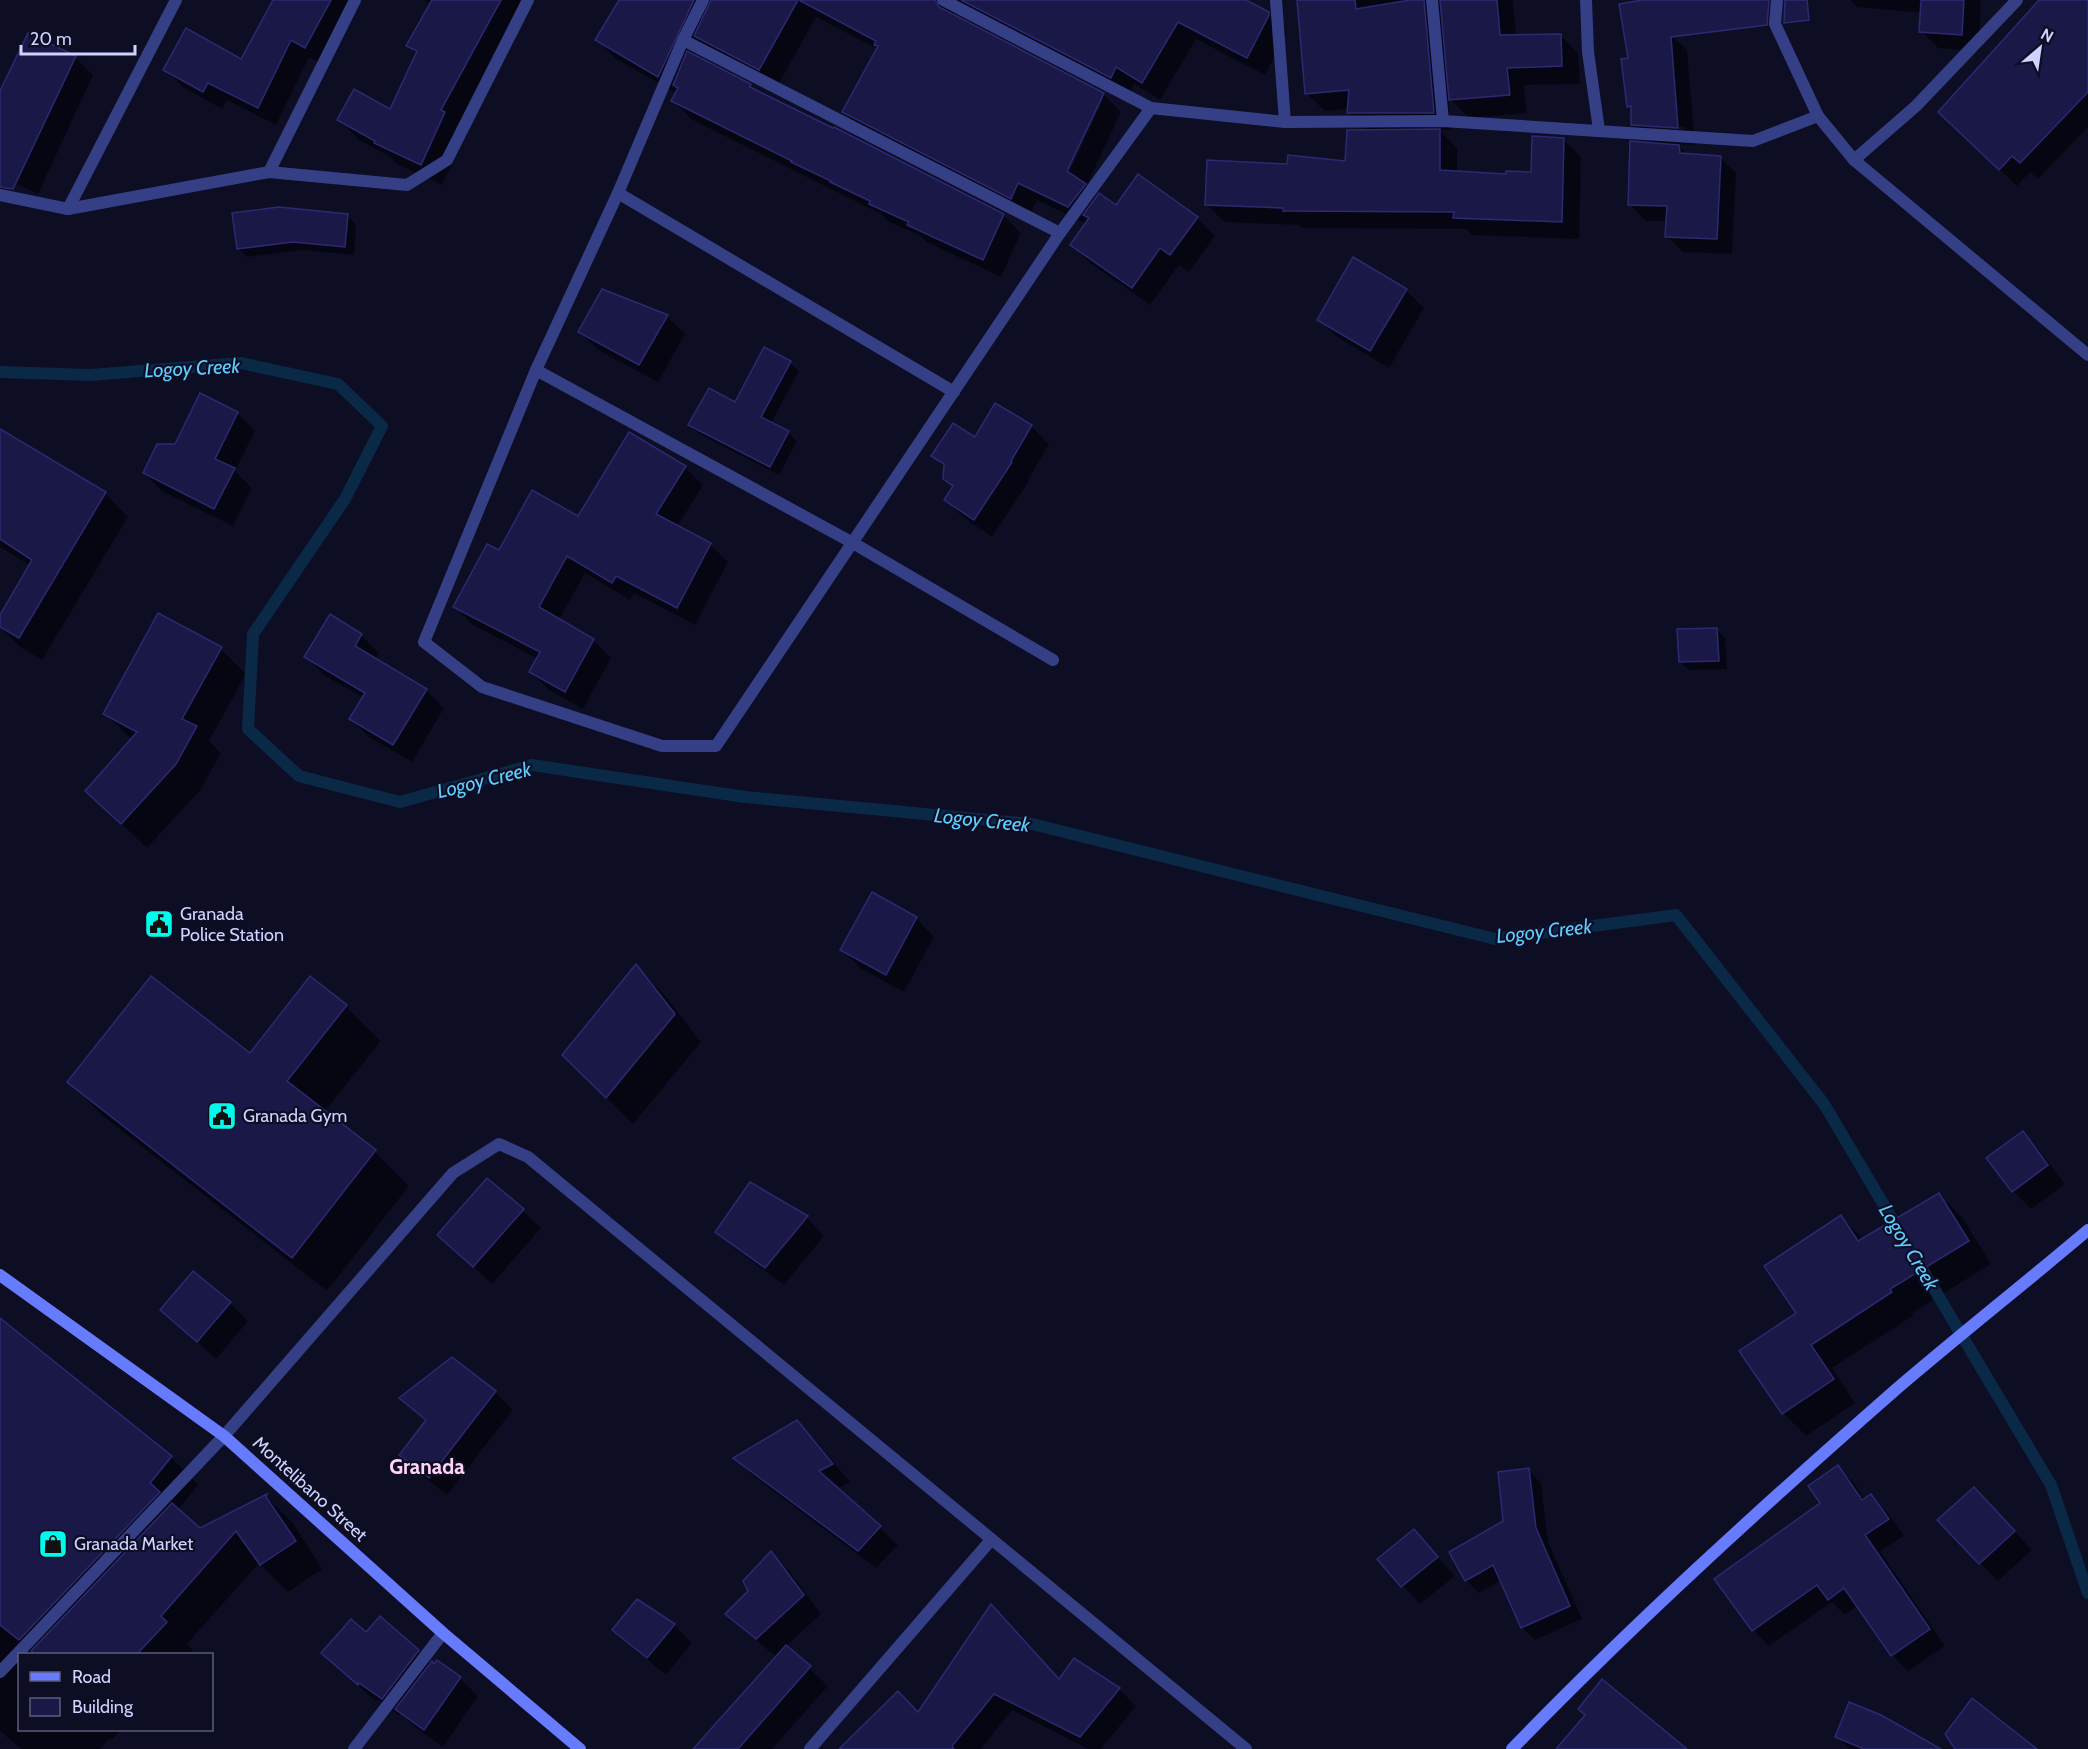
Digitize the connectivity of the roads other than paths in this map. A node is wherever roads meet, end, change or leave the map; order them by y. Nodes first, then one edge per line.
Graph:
1 (176, 0) edge
2 (355, 0) edge
3 (528, 0) edge
4 (703, 0) edge
5 (944, 0) edge
6 (1276, 0) edge
7 (1432, 0) edge
8 (1586, 0) edge
9 (1777, 0) edge
10 (2015, 1) edge
11 (683, 40) junction
12 (1151, 108) junction
13 (1818, 116) junction
14 (1443, 121) junction
15 (1285, 122) junction
16 (1599, 130) junction
17 (1854, 160) junction
18 (269, 172) junction
19 (618, 193) junction
20 (0, 195) edge
21 (68, 209) junction
22 (1060, 233) junction
23 (2088, 355) edge
24 (536, 370) junction
25 (954, 392) junction
26 (853, 543) junction
27 (1053, 660) dead end
28 (2088, 1230) edge
29 (0, 1275) edge
30 (224, 1436) junction
31 (991, 1539) junction
32 (442, 1633) junction
33 (18, 1653) edge
34 (18, 1653) edge
35 (0, 1672) edge
36 (354, 1749) edge
37 (580, 1749) edge
38 (810, 1749) edge
39 (1246, 1749) edge
40 (1512, 1749) edge

1 - 21 street
2 - 18 street
3 - 18 street
4 - 11 street
5 - 12 street
6 - 15 street
7 - 14 street
8 - 16 street
9 - 13 street
10 - 17 street
11 - 19 street
11 - 22 street
12 - 15 street
12 - 22 street
13 - 16 street
13 - 17 street
14 - 15 street
14 - 16 street
17 - 23 street
18 - 21 street
19 - 24 street
19 - 25 street
20 - 21 street
22 - 25 street
24 - 26 street
24 - 26 street
25 - 26 street
26 - 27 street
28 - 40 main road
29 - 30 main road, Montelibano Street
30 - 31 street
30 - 32 main road, Montelibano Street
30 - 34 street
31 - 38 street
31 - 39 street
32 - 36 street
32 - 37 main road, Montelibano Street
33 - 35 street

